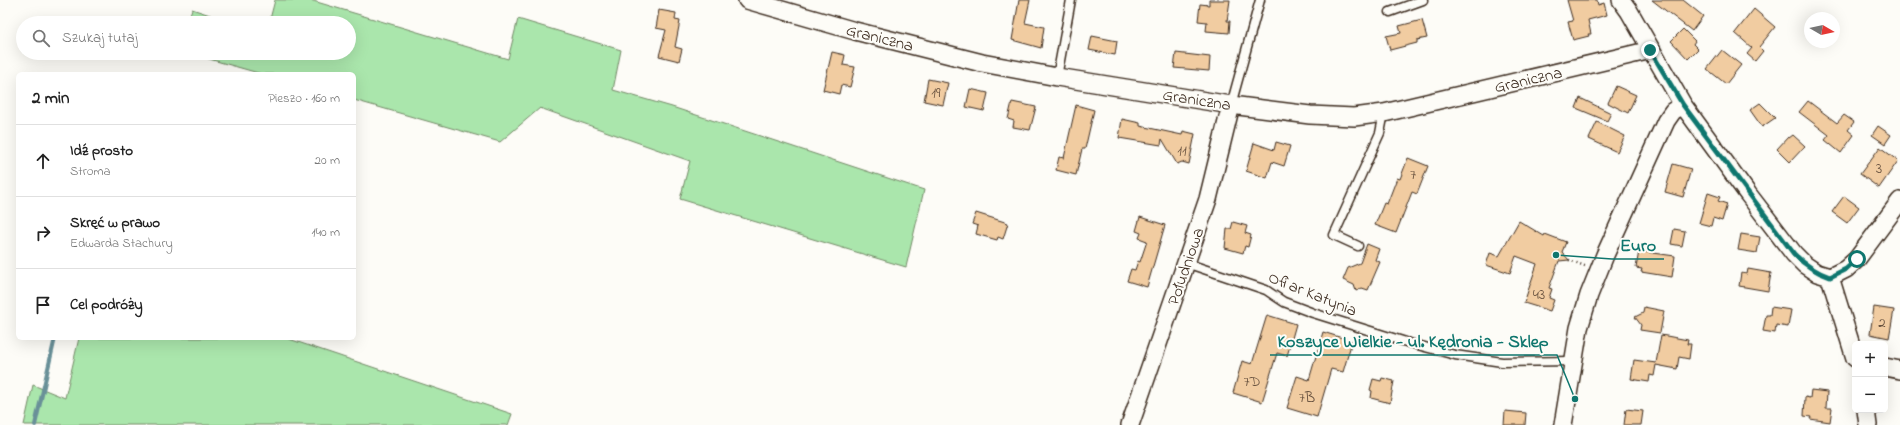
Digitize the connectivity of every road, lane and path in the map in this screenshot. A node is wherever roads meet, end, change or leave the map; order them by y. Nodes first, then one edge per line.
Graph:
1 (747, 0) edge
2 (1071, 0) edge
3 (1260, 0) edge
4 (1422, 0) edge
5 (1620, 0) edge
6 (1390, 12) dead end
7 (1650, 50) junction
8 (1057, 77) junction
9 (1231, 105) junction
10 (1683, 105) junction
11 (1384, 114) junction
12 (1900, 201) edge
13 (1358, 246) dead end
14 (1186, 263) junction
15 (1830, 277) junction
16 (1852, 348) edge
17 (1573, 360) junction
18 (1888, 368) edge
19 (1900, 370) edge
20 (1866, 413) edge
21 (1130, 425) edge
22 (1563, 425) edge
23 (1868, 425) edge

1 - 8 street, Graniczna
2 - 8 lane
3 - 9 lane
4 - 6 lane
5 - 7 street
7 - 10 street
7 - 11 street, Graniczna
8 - 9 street, Graniczna
9 - 11 street, Graniczna
9 - 14 street, Południowa
10 - 15 street
10 - 17 street
11 - 13 lane
12 - 15 street
14 - 17 lane, Ofiar Katynia
14 - 21 street, Południowa
15 - 16 street
17 - 22 street
18 - 19 street
20 - 23 street

